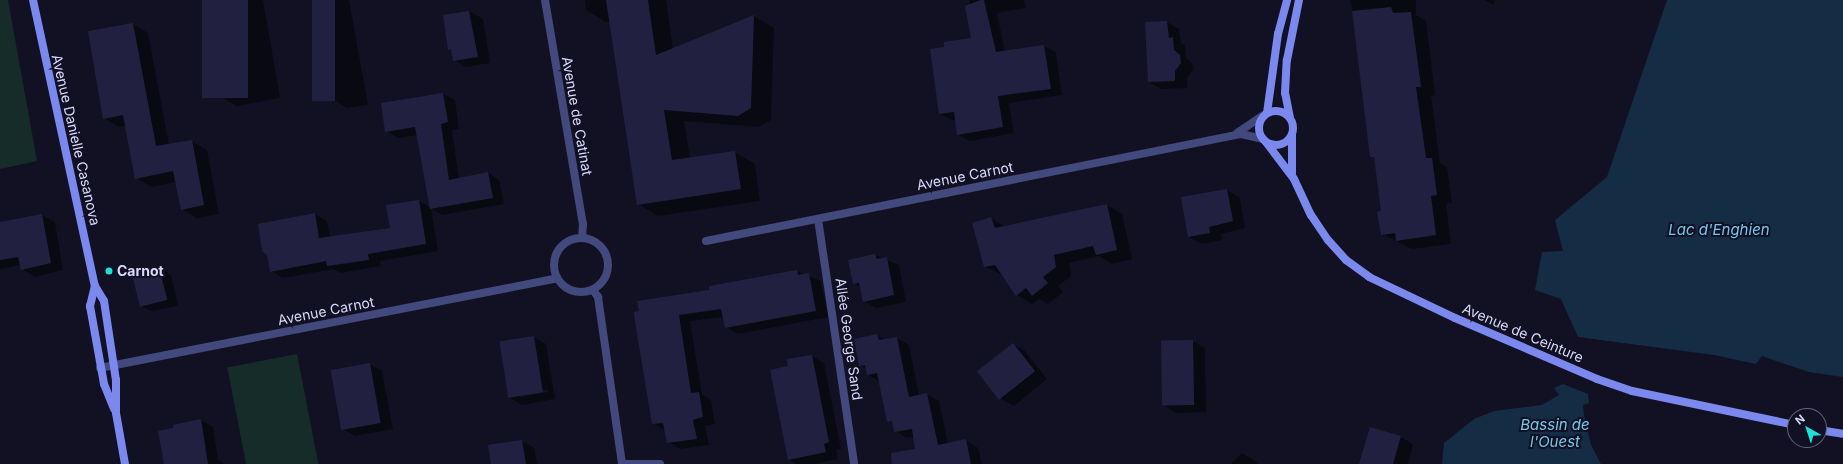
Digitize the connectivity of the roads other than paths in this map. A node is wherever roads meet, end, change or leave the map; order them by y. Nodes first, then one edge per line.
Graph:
1 (33, 0) edge
2 (544, 0) edge
3 (1287, 0) edge
4 (1299, 0) edge
5 (1266, 114) junction
6 (1290, 118) junction
7 (1293, 130) junction
8 (1228, 137) junction
9 (1264, 140) junction
10 (1294, 179) junction
11 (818, 219) junction
12 (582, 237) junction
13 (706, 241) dead end
14 (557, 278) junction
15 (95, 286) junction
16 (593, 290) junction
17 (114, 364) junction
18 (100, 368) junction
19 (116, 413) junction
20 (1787, 423) edge
21 (1827, 431) edge
22 (1843, 434) edge
23 (125, 464) edge
24 (622, 464) edge
25 (660, 464) edge
26 (854, 464) edge

1 - 15 street, Avenue Danielle Casanova
2 - 12 street, Avenue de Catinat
3 - 5 street
4 - 6 street
5 - 6 street
5 - 8 street, Avenue Carnot
5 - 9 street
6 - 7 street
7 - 9 street
7 - 10 street, Avenue de Ceinture
8 - 9 street, Avenue Carnot
8 - 11 street, Avenue Carnot
9 - 10 street, Avenue de Ceinture
10 - 20 street, Avenue de Ceinture
11 - 13 street, Avenue Carnot
11 - 26 street, Allée George Sand
12 - 14 street
12 - 16 street
14 - 16 street
14 - 17 street, Avenue Carnot
15 - 17 street, Avenue Danielle Casanova
15 - 18 street, Avenue Danielle Casanova
16 - 24 street
17 - 18 street, Avenue Carnot
17 - 19 street, Avenue Danielle Casanova
18 - 19 street, Avenue Danielle Casanova
19 - 23 street, Avenue Danielle Casanova
21 - 22 street
24 - 25 street

